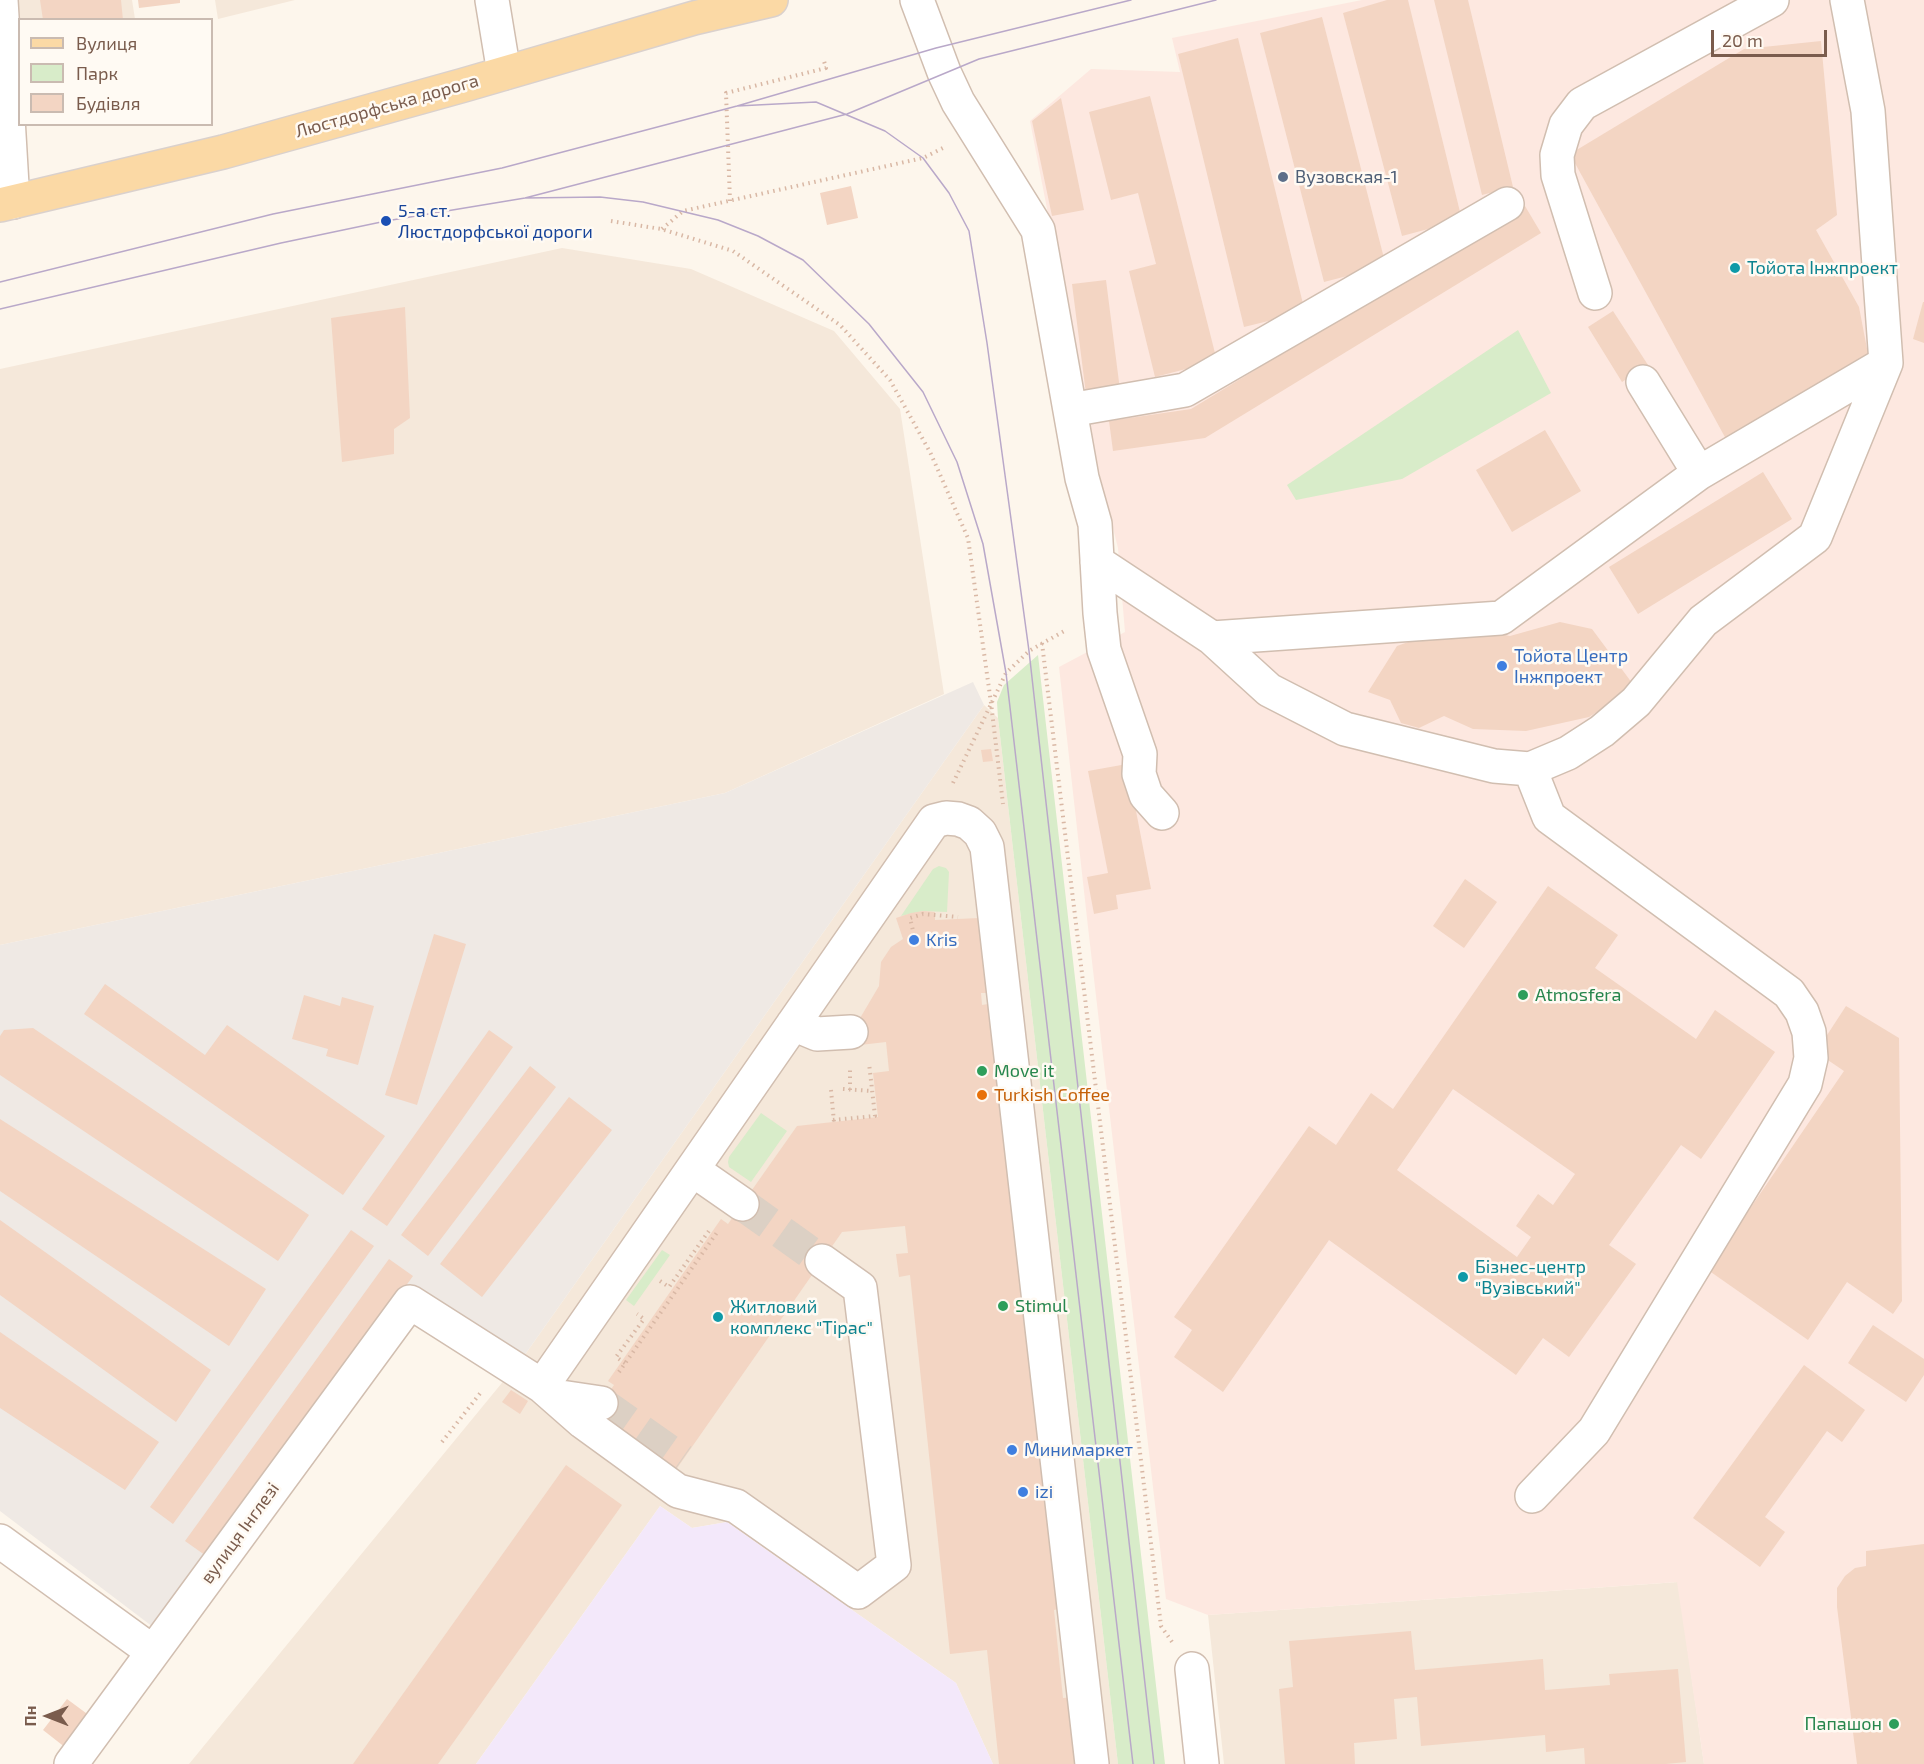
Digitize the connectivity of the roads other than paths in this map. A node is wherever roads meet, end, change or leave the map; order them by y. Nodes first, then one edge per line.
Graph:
1 (1, 0) edge
2 (492, 0) edge
3 (771, 0) edge
4 (917, 0) edge
5 (1772, 0) edge
6 (1847, 0) edge
7 (504, 73) junction
8 (7, 203) edge
9 (1507, 204) dead end
10 (1595, 293) dead end
11 (1886, 363) junction
12 (1643, 382) dead end
13 (1070, 410) junction
14 (1699, 473) junction
15 (1097, 562) junction
16 (1212, 638) junction
17 (1140, 754) dead end
18 (1530, 769) junction
19 (793, 1024) junction
20 (857, 1050) road end
21 (693, 1170) junction
22 (727, 1216) tunnel mouth
23 (822, 1261) tunnel mouth
24 (548, 1391) junction
25 (601, 1403) tunnel mouth
26 (1532, 1496) dead end
27 (0, 1540) edge
28 (153, 1652) junction
29 (1192, 1669) road end
30 (71, 1764) edge
31 (1092, 1764) edge
32 (1202, 1764) edge

1 - 8 street
2 - 7 street
3 - 7 main road, Люстдорфська дорога
4 - 13 street
5 - 10 street
6 - 11 street
7 - 8 main road, Люстдорфська дорога
9 - 13 street
11 - 14 street
11 - 18 street
12 - 14 street
13 - 15 street
14 - 16 street
15 - 16 street
15 - 17 street
16 - 18 street
18 - 26 street
19 - 20 street
19 - 21 street
19 - 31 street
21 - 22 street
21 - 24 street
23 - 24 street
24 - 25 street
24 - 28 street, вулиця Інглезі
27 - 28 street
28 - 30 street, вулиця Інглезі
29 - 32 street

